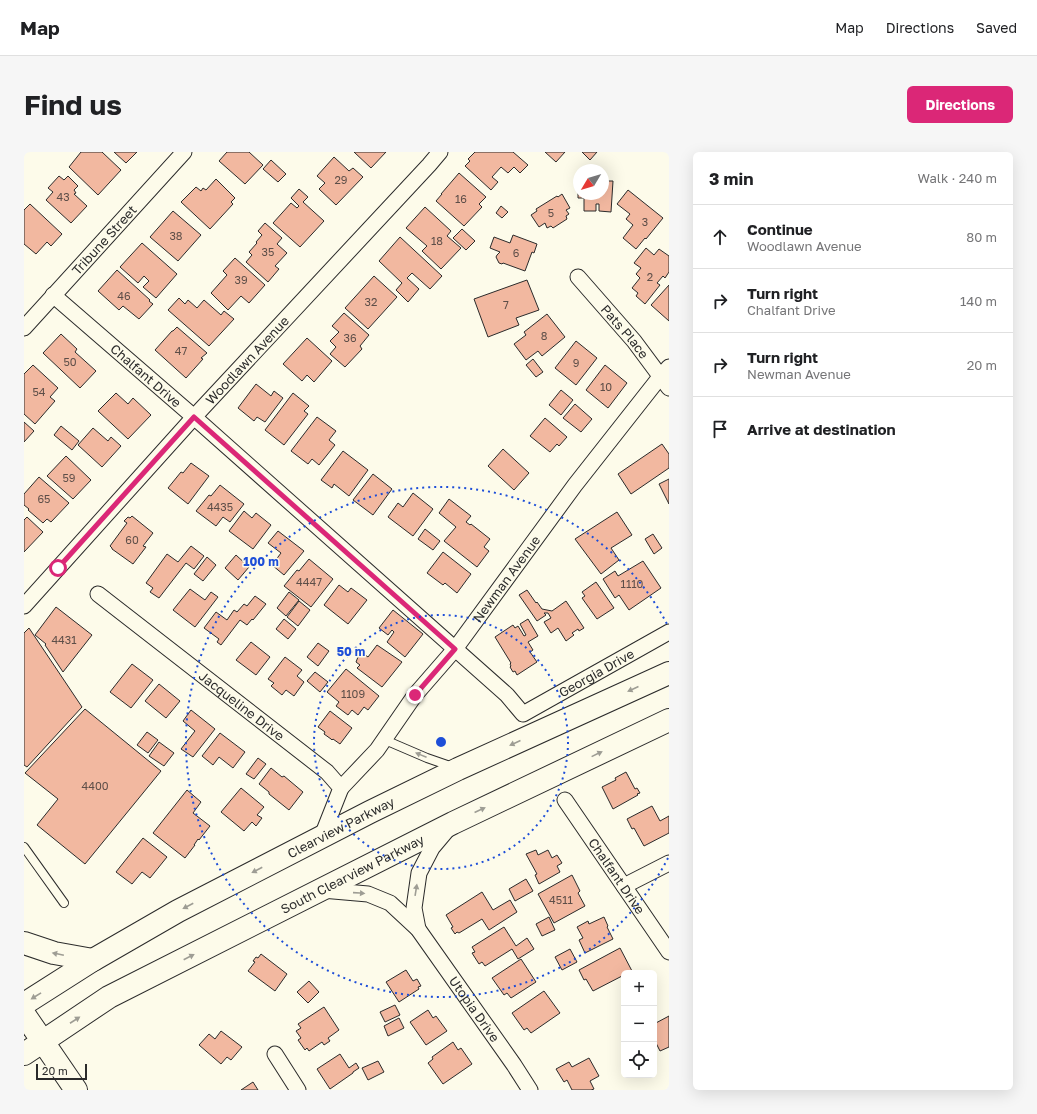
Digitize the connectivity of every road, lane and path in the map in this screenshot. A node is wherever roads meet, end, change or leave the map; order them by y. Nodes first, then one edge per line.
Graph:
1 (184, 152) edge
2 (440, 152) edge
3 (578, 277) dead end
4 (53, 295) junction
5 (24, 328) edge
6 (666, 377) edge
7 (194, 417) junction
8 (98, 594) dead end
9 (24, 606) edge
10 (669, 632) edge
11 (455, 649) junction
12 (669, 673) edge
13 (523, 714) joint
14 (669, 720) edge
15 (384, 740) junction
16 (458, 769) junction
17 (341, 788) junction
18 (565, 800) dead end
19 (453, 823) junction
20 (322, 836) junction
21 (24, 847) edge
22 (669, 862) edge
23 (624, 886) junction
24 (320, 890) junction
25 (64, 903) dead end
26 (418, 929) junction
27 (24, 943) edge
28 (669, 952) edge
29 (93, 960) junction
30 (24, 1004) edge
31 (24, 1014) edge
32 (42, 1041) junction
33 (24, 1054) edge
34 (275, 1054) dead end
35 (76, 1090) edge
36 (298, 1090) edge
37 (530, 1090) edge

1 - 4 street, Tribune Street
2 - 7 street, Woodlawn Avenue
3 - 6 street, Pats Place
4 - 5 street, Tribune Street
4 - 7 street, Chalfant Drive
6 - 11 street, Newman Avenue
7 - 9 street, Woodlawn Avenue
7 - 11 street, Chalfant Drive
8 - 17 street, Jacqueline Drive
10 - 13 street, Georgia Drive
11 - 13 street, Chalfant Drive
11 - 15 street, Newman Avenue
12 -> 16 highway, Clearview Parkway
19 -> 14 highway, South Clearview Parkway
16 -> 15 lane
15 - 17 street, Newman Avenue
16 - 20 highway, Clearview Parkway
17 - 20 street
18 - 23 street, Chalfant Drive
19 - 24 highway, South Clearview Parkway
26 -> 19 street, Utopia Drive
20 -> 29 highway, Clearview Parkway
21 - 25 lane
22 - 23 street
23 - 28 street, Chalfant Drive
24 -> 26 street, Utopia Drive
32 -> 24 highway, South Clearview Parkway
26 - 37 street, Utopia Drive
29 -> 27 highway
29 -> 30 highway, Clearview Parkway
31 - 32 highway
32 - 33 highway
32 - 35 highway
34 - 36 street

